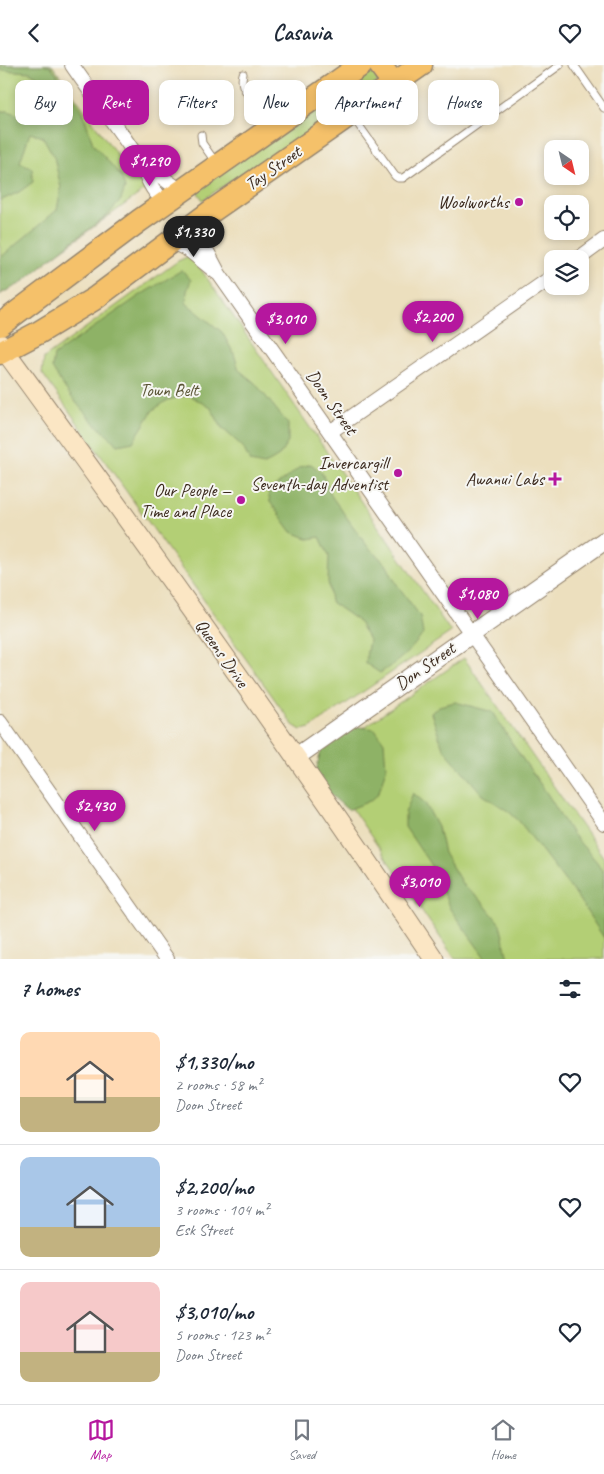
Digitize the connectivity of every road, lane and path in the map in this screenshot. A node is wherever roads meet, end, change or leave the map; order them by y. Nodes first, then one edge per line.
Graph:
1 (72, 65) edge
2 (361, 65) edge
3 (380, 65) edge
4 (421, 65) edge
5 (560, 65) edge
6 (574, 65) edge
7 (247, 80) edge
8 (391, 80) edge
9 (400, 80) edge
10 (244, 89) edge
11 (604, 108) edge
12 (335, 125) edge
13 (359, 125) edge
14 (274, 126) joint
15 (201, 135) dead end
16 (218, 165) junction
17 (174, 196) junction
18 (218, 207) junction
19 (139, 221) junction
20 (189, 228) junction
21 (171, 241) junction
22 (604, 241) edge
23 (589, 251) edge
24 (219, 274) junction
25 (544, 283) edge
26 (0, 325) edge
27 (2, 349) edge
28 (330, 432) junction
29 (604, 541) edge
30 (471, 634) junction
31 (0, 721) edge
32 (296, 757) junction
33 (604, 823) edge
34 (167, 959) edge
35 (434, 959) edge

1 - 17 street
2 - 14 highway, Tay Street
3 - 8 highway
4 - 9 highway, Tay Street
5 - 13 lane
6 - 11 lane
7 - 10 lane
12 - 18 highway, Tay Street
14 - 16 highway, Tay Street
15 - 16 lane
16 - 17 highway, Tay Street
17 - 18 highway
17 - 19 highway, Tay Street
18 - 20 highway, Tay Street
19 - 20 highway
19 - 26 highway, Tay Street
20 - 21 highway, Tay Street
20 - 24 street, Doon Street
21 - 24 street, Doon Street
21 - 27 highway, Tay Street
22 - 23 street
24 - 28 street, Doon Street
25 - 28 street
27 - 32 main road, Queens Drive
28 - 30 street, Doon Street
29 - 30 street, Don Street
30 - 32 street, Don Street
30 - 33 street, Doon Street
31 - 34 street
32 - 35 main road, Queens Drive

